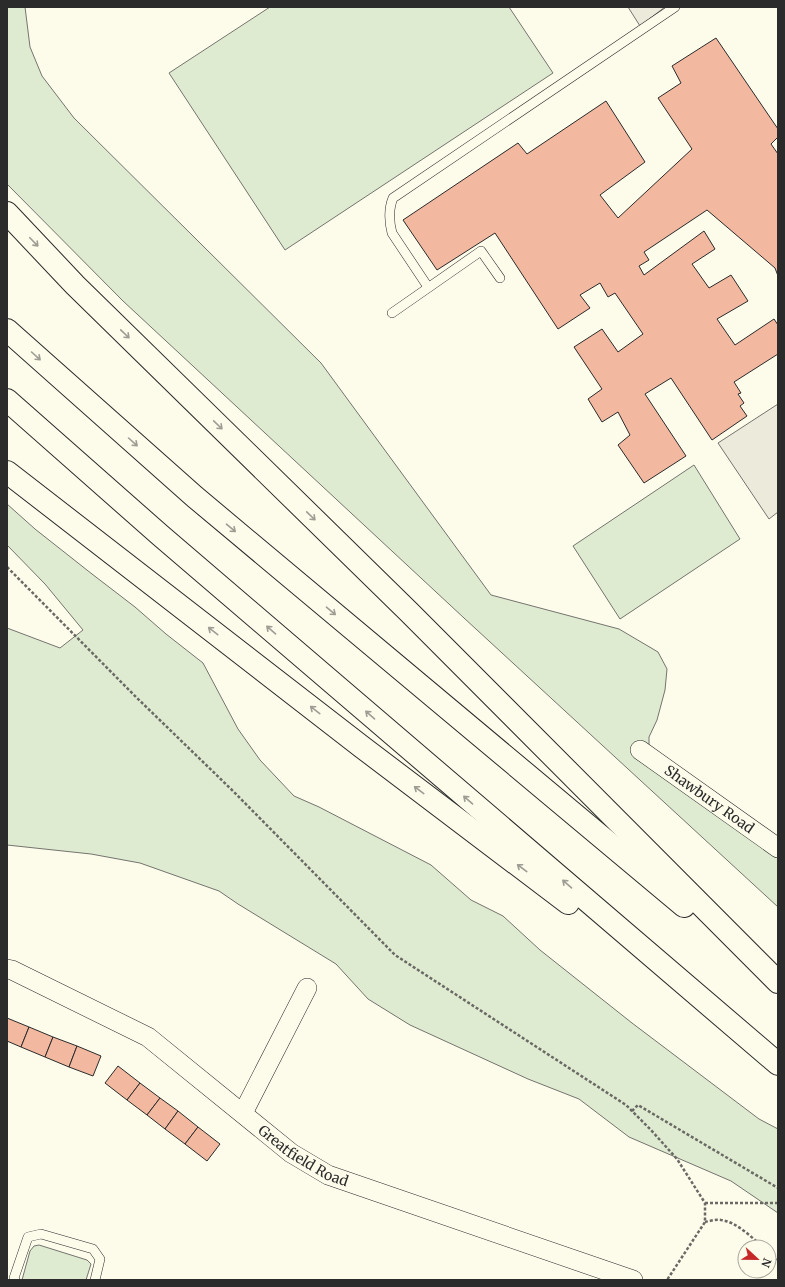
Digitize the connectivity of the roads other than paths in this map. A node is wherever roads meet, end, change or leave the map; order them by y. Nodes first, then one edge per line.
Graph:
1 (675, 7) edge
2 (7, 213) edge
3 (500, 278) dead end
4 (428, 287) junction
5 (392, 313) dead end
6 (7, 330) edge
7 (7, 400) edge
8 (7, 472) edge
9 (640, 750) dead end
10 (778, 848) edge
11 (7, 969) edge
12 (778, 983) edge
13 (307, 988) dead end
14 (754, 1044) junction
15 (778, 1064) edge
16 (243, 1113) junction
17 (15, 1280) edge
18 (95, 1280) edge
19 (633, 1280) edge

1 - 4 lane
2 -> 12 highway
3 - 4 lane
4 - 5 lane
6 -> 12 highway
14 -> 7 highway
14 -> 8 highway
9 - 10 street, Shawbury Road
11 - 16 street, Greatfield Road
13 - 16 street
14 - 15 highway
16 - 19 street, Greatfield Road
17 - 18 lane

